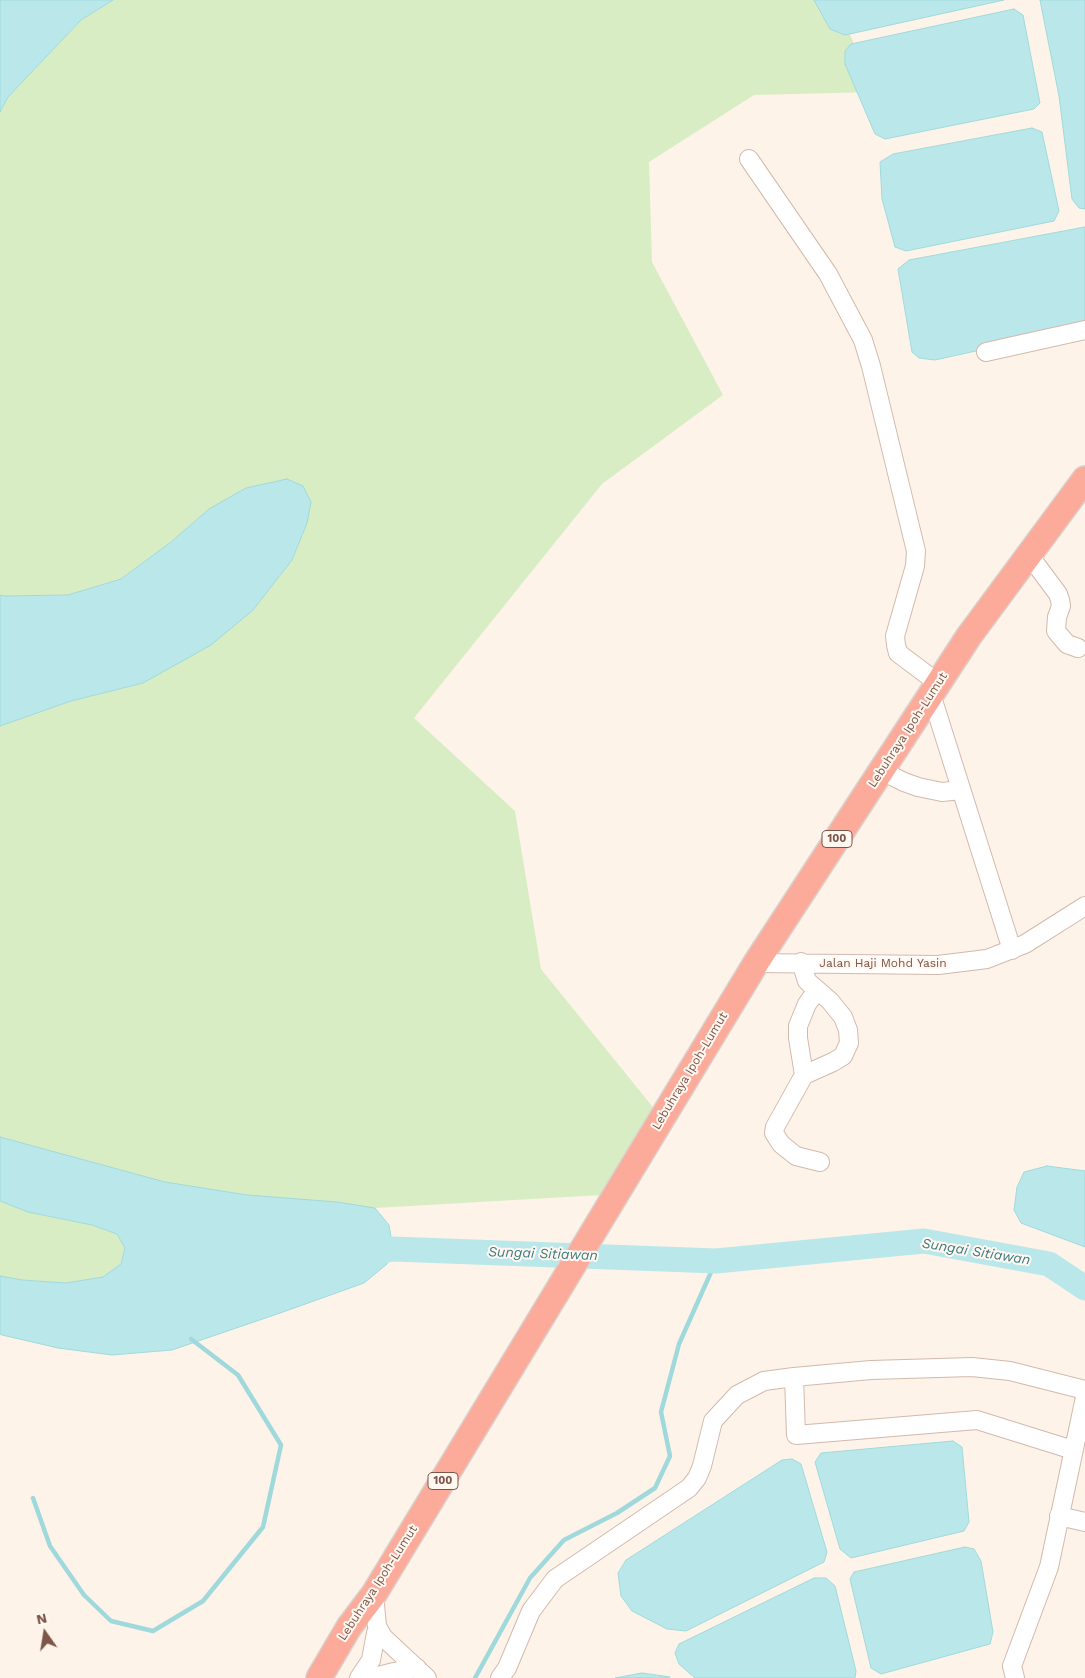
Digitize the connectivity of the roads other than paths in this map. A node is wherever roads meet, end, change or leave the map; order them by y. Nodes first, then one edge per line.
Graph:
1 (749, 159) dead end
2 (1085, 330) edge
3 (986, 352) dead end
4 (1085, 479) edge
5 (1029, 555) junction
6 (1078, 648) dead end
7 (934, 688) junction
8 (882, 771) junction
9 (961, 790) junction
10 (1085, 906) edge
11 (1012, 950) junction
12 (801, 962) junction
13 (756, 963) junction
14 (817, 990) junction
15 (804, 1075) junction
16 (820, 1162) dead end
17 (794, 1377) junction
18 (1083, 1392) edge
19 (1073, 1450) junction
20 (1059, 1516) junction
21 (1085, 1522) edge
22 (374, 1594) junction
23 (368, 1631) junction
24 (422, 1673) edge
25 (319, 1678) edge
26 (333, 1678) edge
27 (359, 1678) edge
28 (375, 1678) edge
29 (500, 1678) edge
30 (1015, 1678) edge

1 - 7 street
2 - 3 street
4 - 5 highway, Lebuhraya Ipoh-Lumut / 100
5 - 6 street
5 - 7 highway, Lebuhraya Ipoh-Lumut / 100
7 - 8 highway, Lebuhraya Ipoh-Lumut / 100
7 - 9 street
8 - 9 street
8 - 13 highway, Lebuhraya Ipoh-Lumut / 100
9 - 11 street
10 - 11 street, Jalan Haji Mohd Yasin
11 - 12 street, Jalan Haji Mohd Yasin
12 - 13 street, Jalan Haji Mohd Yasin
12 - 14 street
13 - 22 highway, Lebuhraya Ipoh-Lumut / 100
14 - 15 street
14 - 15 street
15 - 16 street
17 - 18 street
17 - 19 street
17 - 29 street
18 - 19 street
19 - 20 street
20 - 21 street
20 - 30 street
22 - 23 highway, Lebuhraya Ipoh-Lumut / 100
22 - 23 street
23 - 24 street
23 - 25 highway, Lebuhraya Ipoh-Lumut / 100
23 - 26 highway, Lebuhraya Ipoh-Lumut / 100
23 - 27 street
24 - 28 street

